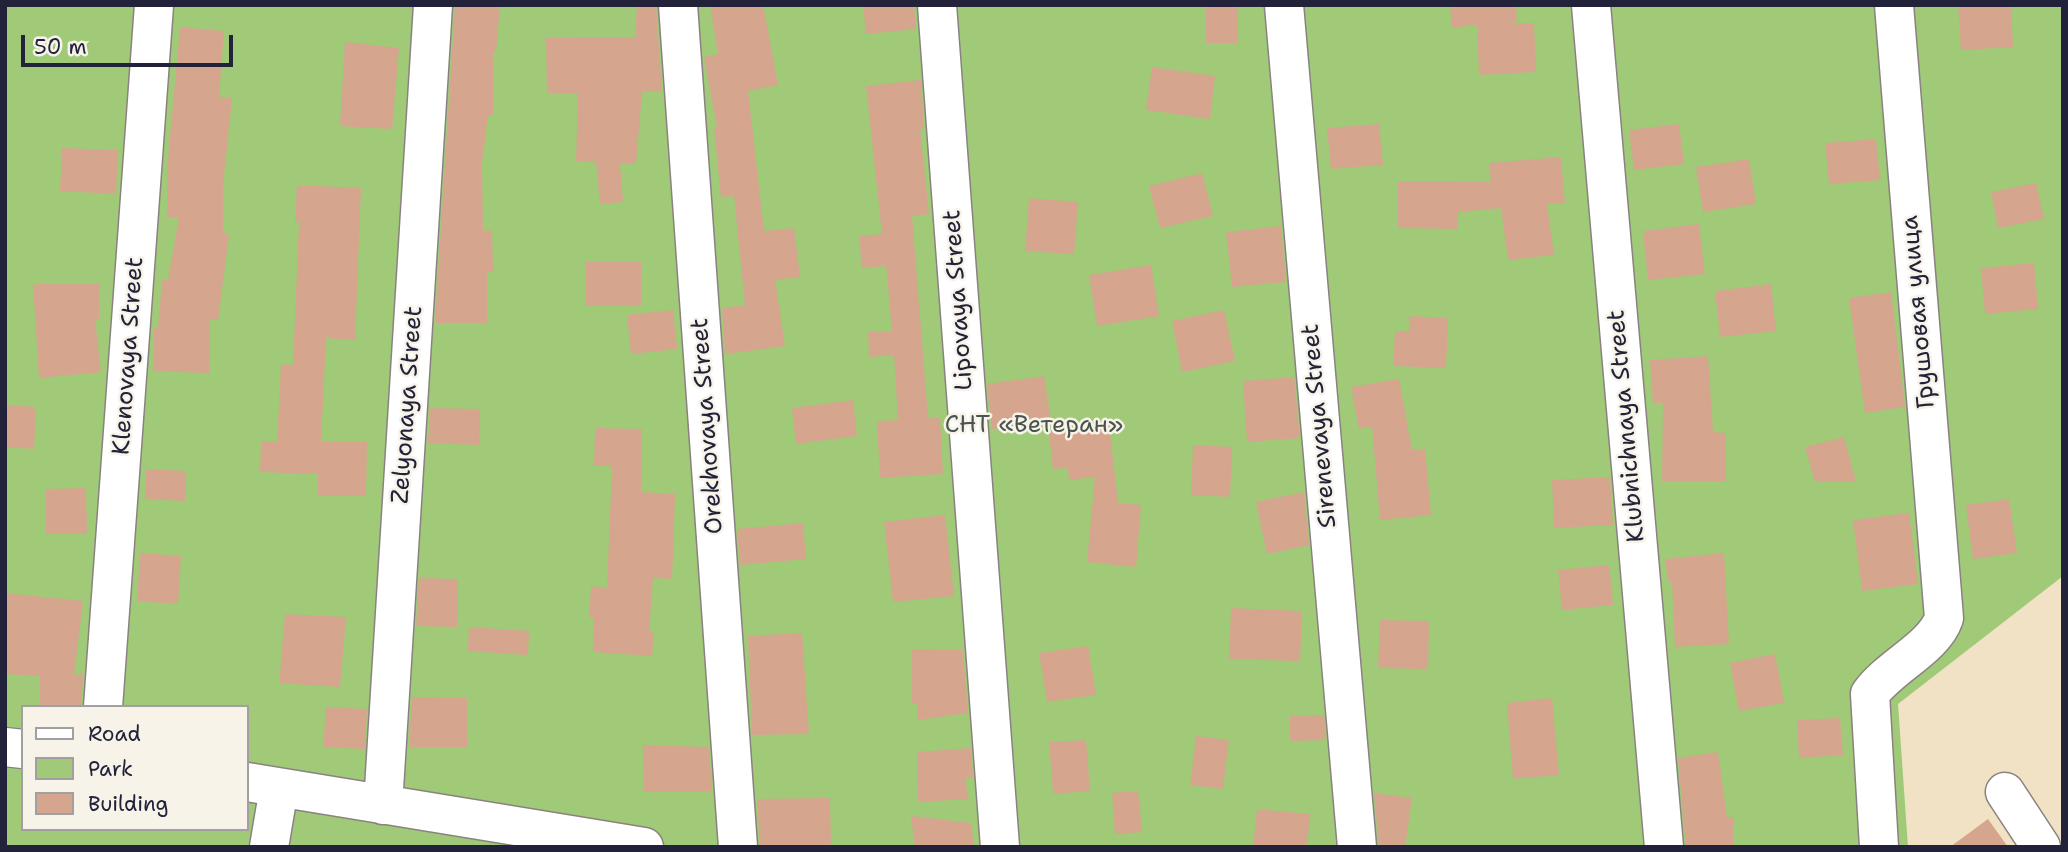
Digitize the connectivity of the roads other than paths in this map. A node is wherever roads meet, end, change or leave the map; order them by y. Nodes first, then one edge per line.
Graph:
1 (154, 5) edge
2 (432, 5) edge
3 (678, 5) edge
4 (937, 5) edge
5 (1284, 5) edge
6 (1591, 5) edge
7 (1894, 5) edge
8 (103, 705) edge
9 (263, 785) edge
10 (2005, 792) dead end
11 (383, 806) junction
12 (558, 839) edge
13 (269, 847) edge
14 (644, 847) edge
15 (738, 847) edge
16 (1000, 847) edge
17 (1357, 847) edge
18 (1664, 847) edge
19 (1879, 847) edge
20 (2041, 847) edge

1 - 8 street, Klenovaya Street
2 - 11 street, Zelyonaya Street
3 - 15 street, Orekhovaya Street
4 - 16 street, Lipovaya Street
5 - 17 street, Sirenevaya Street
6 - 18 street, Klubnichnaya Street
7 - 19 street, Грушовая улица
9 - 11 street
9 - 13 street
10 - 20 street
11 - 12 street
12 - 14 street

